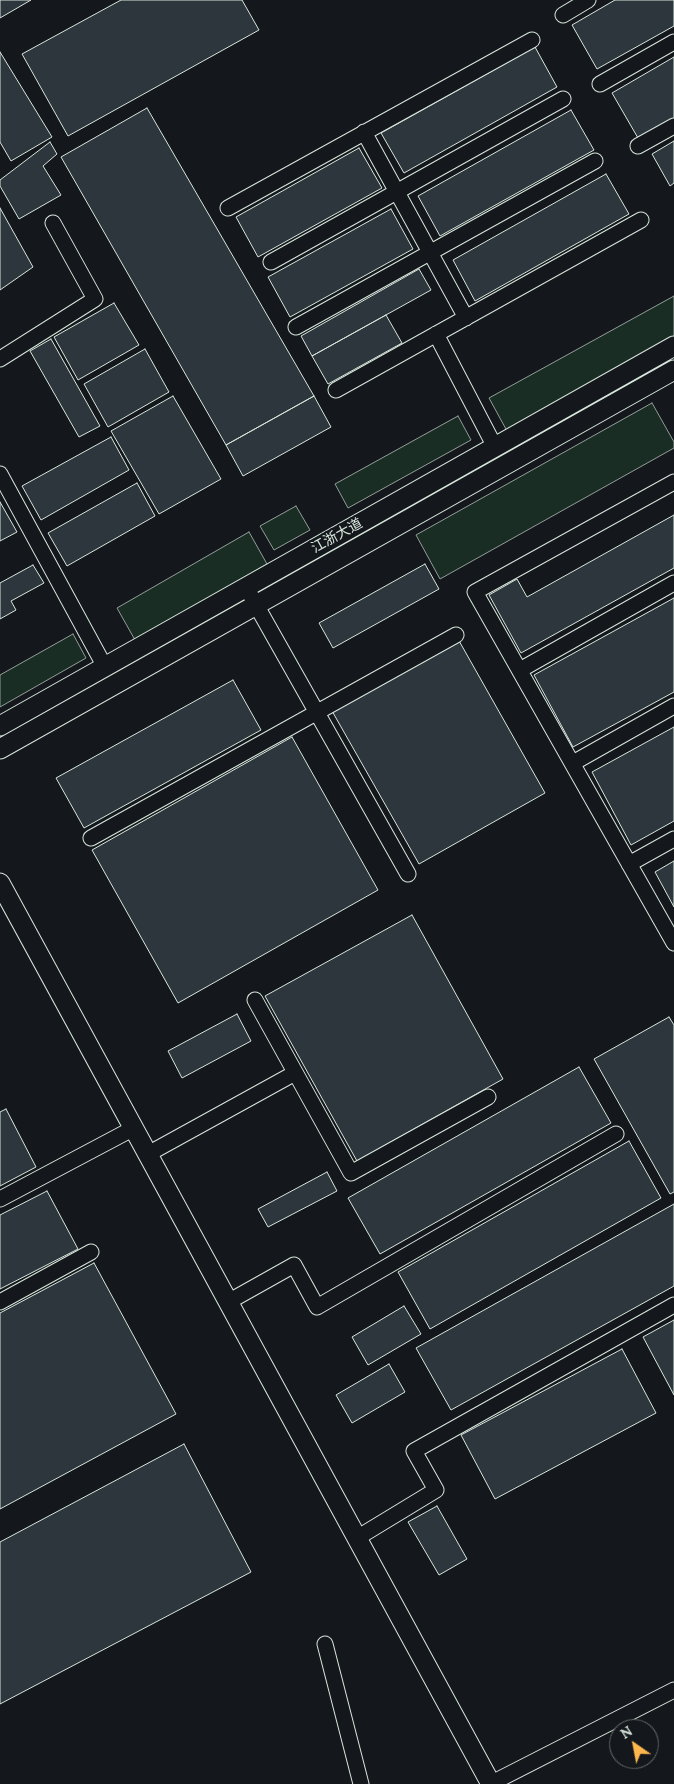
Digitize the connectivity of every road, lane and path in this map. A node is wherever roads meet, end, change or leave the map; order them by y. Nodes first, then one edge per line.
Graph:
1 (588, 0) edge
2 (563, 14) dead end
3 (532, 40) dead end
4 (674, 42) edge
5 (600, 84) dead end
6 (563, 99) dead end
7 (674, 126) edge
8 (364, 132) junction
9 (638, 146) dead end
10 (595, 161) dead end
11 (397, 192) junction
12 (228, 208) dead end
13 (641, 220) dead end
14 (53, 224) dead end
15 (430, 252) junction
16 (271, 262) dead end
17 (466, 318) junction
18 (296, 326) dead end
19 (436, 334) junction
20 (669, 348) edge
21 (0, 359) edge
22 (674, 370) edge
23 (336, 390) dead end
24 (495, 447) junction
25 (0, 474) edge
26 (674, 482) edge
27 (674, 583) edge
28 (246, 587) junction
29 (256, 605) junction
30 (456, 635) dead end
31 (105, 667) junction
32 (520, 670) junction
33 (674, 706) edge
34 (317, 712) junction
35 (0, 726) edge
36 (0, 748) edge
37 (572, 764) junction
38 (91, 838) dead end
39 (674, 838) edge
40 (629, 864) junction
41 (408, 874) dead end
42 (0, 883) edge
43 (674, 943) edge
44 (255, 1000) dead end
45 (295, 1073) junction
46 (488, 1098) dead end
47 (134, 1128) junction
48 (616, 1134) dead end
49 (148, 1154) junction
50 (0, 1199) edge
51 (92, 1252) dead end
52 (0, 1302) edge
53 (228, 1302) junction
54 (674, 1305) edge
55 (357, 1538) junction
56 (325, 1644) dead end
57 (674, 1690) edge
58 (361, 1784) edge
59 (491, 1784) edge

1 - 2 street
3 - 8 street
4 - 5 street
6 - 11 street
7 - 9 street
8 - 11 street
8 - 12 street
10 - 15 street
11 - 15 street
11 - 16 street
13 - 17 street
14 - 21 street
15 - 17 street
15 - 18 street
17 - 19 street
19 - 23 street
19 - 24 street
20 - 22 street
20 - 24 main road, 江浙大道
22 - 29 main road, 江浙大道
24 - 28 main road, 江浙大道
25 - 31 street
26 - 32 street
27 - 32 street
28 - 29 street
28 - 31 main road, 江浙大道
29 - 34 street
29 - 36 main road, 江浙大道
30 - 34 street
31 - 35 main road, 江浙大道
32 - 37 street
33 - 37 street
34 - 38 street
34 - 41 street
37 - 40 street
39 - 40 street
40 - 43 street
42 - 47 main road
44 - 45 street
45 - 46 street
45 - 49 street
47 - 49 main road
47 - 50 street
48 - 53 street
49 - 53 main road
51 - 52 street
53 - 55 main road
54 - 55 street
55 - 59 main road
56 - 58 street
57 - 59 street

